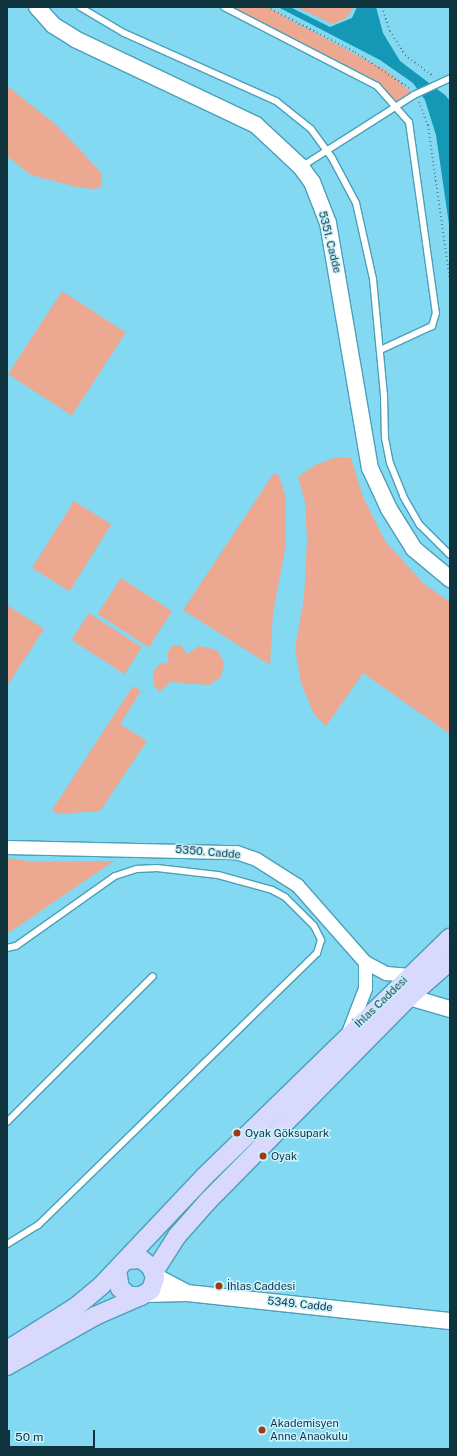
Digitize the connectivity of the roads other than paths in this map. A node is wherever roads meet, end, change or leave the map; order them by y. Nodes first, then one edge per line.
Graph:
1 (37, 7) edge
2 (80, 7) edge
3 (224, 7) edge
4 (88, 9) edge
5 (450, 78) edge
6 (396, 106) junction
7 (325, 148) junction
8 (301, 167) junction
9 (380, 350) junction
10 (450, 555) edge
11 (450, 579) edge
12 (7, 847) edge
13 (450, 938) edge
14 (7, 948) edge
15 (450, 961) edge
16 (366, 962) junction
17 (418, 975) junction
18 (153, 976) dead end
19 (409, 997) junction
20 (450, 1009) edge
21 (348, 1035) junction
22 (7, 1122) edge
23 (7, 1244) edge
24 (122, 1265) junction
25 (154, 1274) junction
26 (187, 1293) junction
27 (143, 1295) junction
28 (450, 1321) edge
29 (7, 1350) edge
30 (7, 1366) edge

1 - 8 street, 5351. Cadde
2 - 4 lane
3 - 6 lane
4 - 7 lane
5 - 6 lane
6 - 7 lane
6 - 9 lane
7 - 8 lane
7 - 9 lane
8 - 11 street, 5351. Cadde
9 - 10 lane
12 - 16 street, 5350. Cadde
13 - 17 main road
14 - 23 lane
15 - 17 main road
16 - 17 street, 5350. Cadde
16 - 21 street
17 - 19 main road, İhlas Caddesi
17 - 21 main road, İhlas Caddesi
18 - 22 lane
19 - 20 street, İhlas Caddesi
19 - 25 main road, İhlas Caddesi
21 - 24 main road, İhlas Caddesi
24 - 25 main road
24 - 27 main road
24 - 29 main road, İhlas Caddesi
25 - 26 street, 5349. Cadde
25 - 27 main road
26 - 27 street
26 - 28 street, 5349. Cadde
27 - 30 main road

